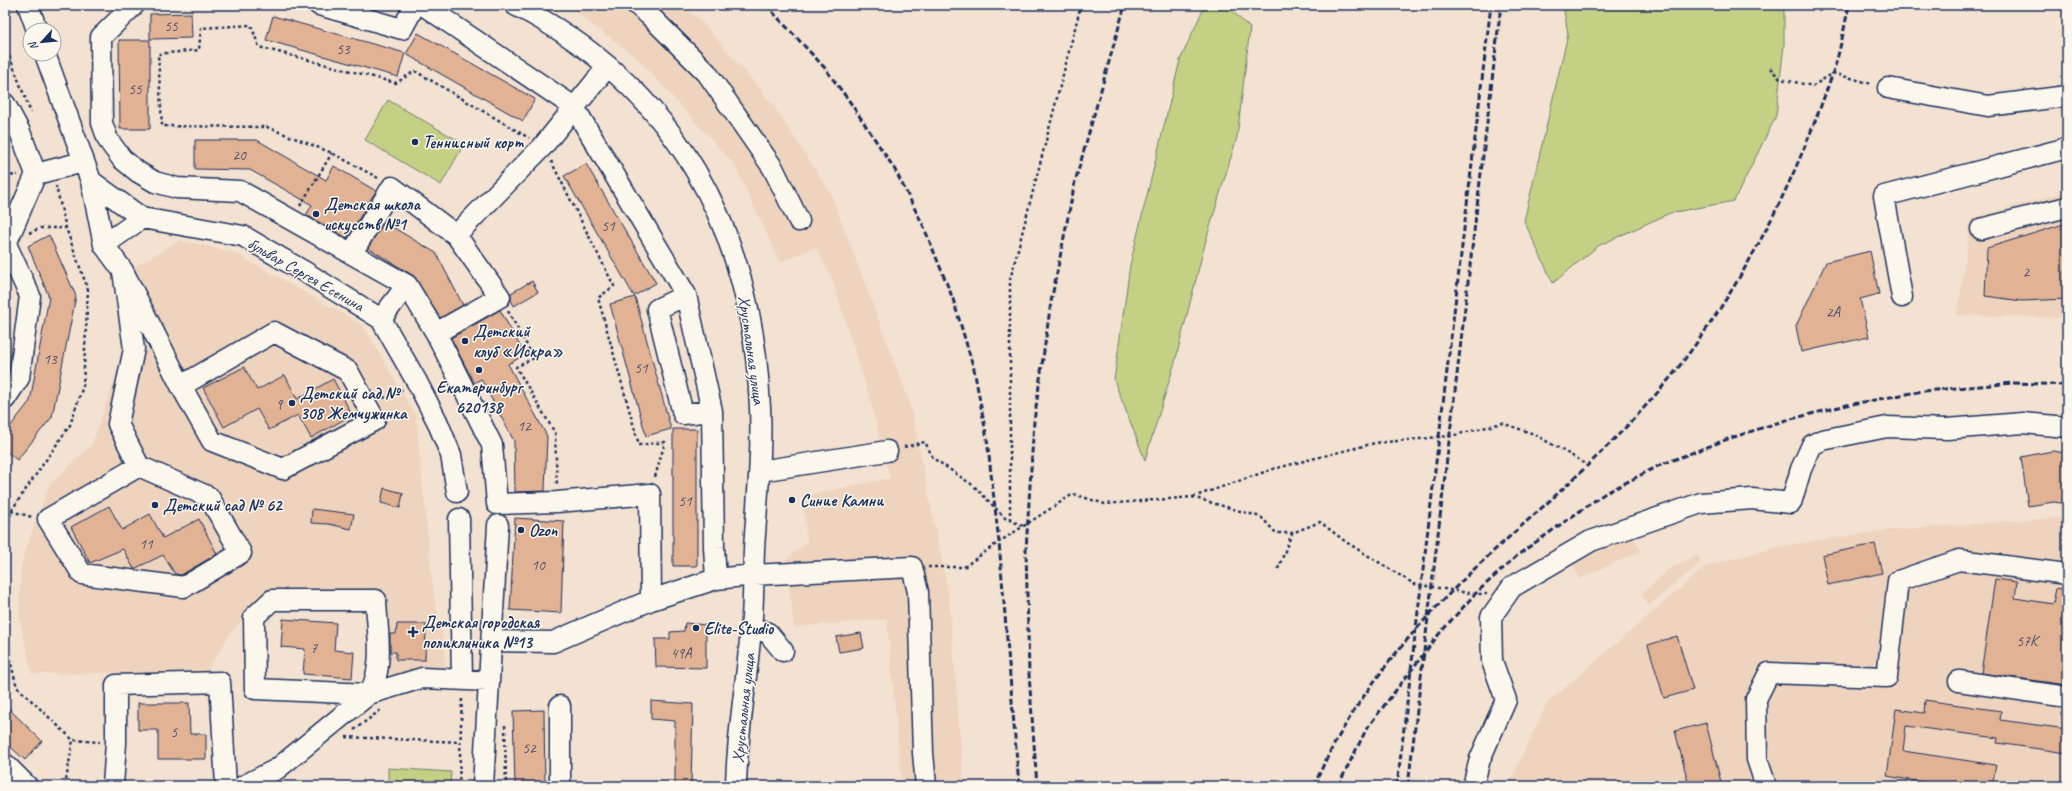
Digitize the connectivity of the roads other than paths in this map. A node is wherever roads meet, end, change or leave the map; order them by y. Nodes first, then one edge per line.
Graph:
1 (28, 5) edge
2 (134, 5) edge
3 (319, 5) edge
4 (415, 5) edge
5 (423, 5) edge
6 (515, 5) edge
7 (637, 5) edge
8 (34, 22) edge
9 (48, 62) edge
10 (608, 66) junction
11 (1888, 88) road end
12 (2067, 96) edge
13 (5, 105) edge
14 (574, 107) junction
15 (2067, 148) edge
16 (83, 162) junction
17 (36, 174) junction
18 (91, 181) junction
19 (2067, 207) edge
20 (142, 218) junction
21 (799, 221) dead end
22 (1981, 229) dead end
23 (456, 235) junction
24 (104, 245) junction
25 (352, 253) junction
26 (123, 271) junction
27 (408, 285) junction
28 (686, 295) junction
29 (1902, 297) dead end
30 (380, 320) junction
31 (436, 333) junction
32 (181, 386) junction
33 (5, 399) edge
34 (712, 411) junction
35 (2067, 427) edge
36 (887, 451) road end
37 (139, 466) junction
38 (760, 471) junction
39 (457, 492) dead end
40 (459, 519) dead end
41 (498, 525) dead end
42 (2067, 574) edge
43 (753, 575) junction
44 (716, 579) junction
45 (651, 600) junction
46 (752, 626) junction
47 (492, 641) junction
48 (783, 650) dead end
49 (462, 679) junction
50 (1958, 681) dead end
51 (489, 682) junction
52 (369, 694) junction
53 (2067, 697) edge
54 (560, 706) dead end
55 (5, 764) edge
56 (27, 786) edge
57 (113, 786) edge
58 (226, 786) edge
59 (243, 786) edge
60 (483, 786) edge
61 (560, 786) edge
62 (736, 786) edge
63 (926, 786) edge
64 (1473, 786) edge
65 (1766, 786) edge

1 - 8 street
2 - 25 street
3 - 4 street
5 - 14 street
6 - 10 street, Хрустальная улица
7 - 21 street
9 - 16 street
10 - 14 street
10 - 38 street, Хрустальная улица
11 - 12 street
13 - 17 street
14 - 23 street
14 - 28 street
15 - 29 street
16 - 17 street
16 - 18 street
17 - 33 street
18 - 20 street, бульвар Сергея Есенина
18 - 24 street
19 - 22 street
20 - 24 street
20 - 30 street, бульвар Сергея Есенина
23 - 25 street
23 - 31 street
24 - 26 street
25 - 27 street
26 - 32 street
26 - 37 street
27 - 30 street
27 - 31 street
28 - 34 street
28 - 34 street
30 - 39 street, бульвар Сергея Есенина
31 - 45 street
32 - 32 street
34 - 44 street
35 - 64 street
36 - 38 street
37 - 37 street
38 - 43 street, Хрустальная улица
40 - 49 street
41 - 47 street
42 - 65 street
43 - 44 street
43 - 46 street, Хрустальная улица
43 - 63 street
44 - 45 street
45 - 47 street
46 - 48 street
46 - 62 street, Хрустальная улица
47 - 51 street
49 - 51 street
49 - 52 street
50 - 53 street
51 - 60 street
52 - 52 street
52 - 59 street
54 - 61 street
55 - 56 street
57 - 58 street

